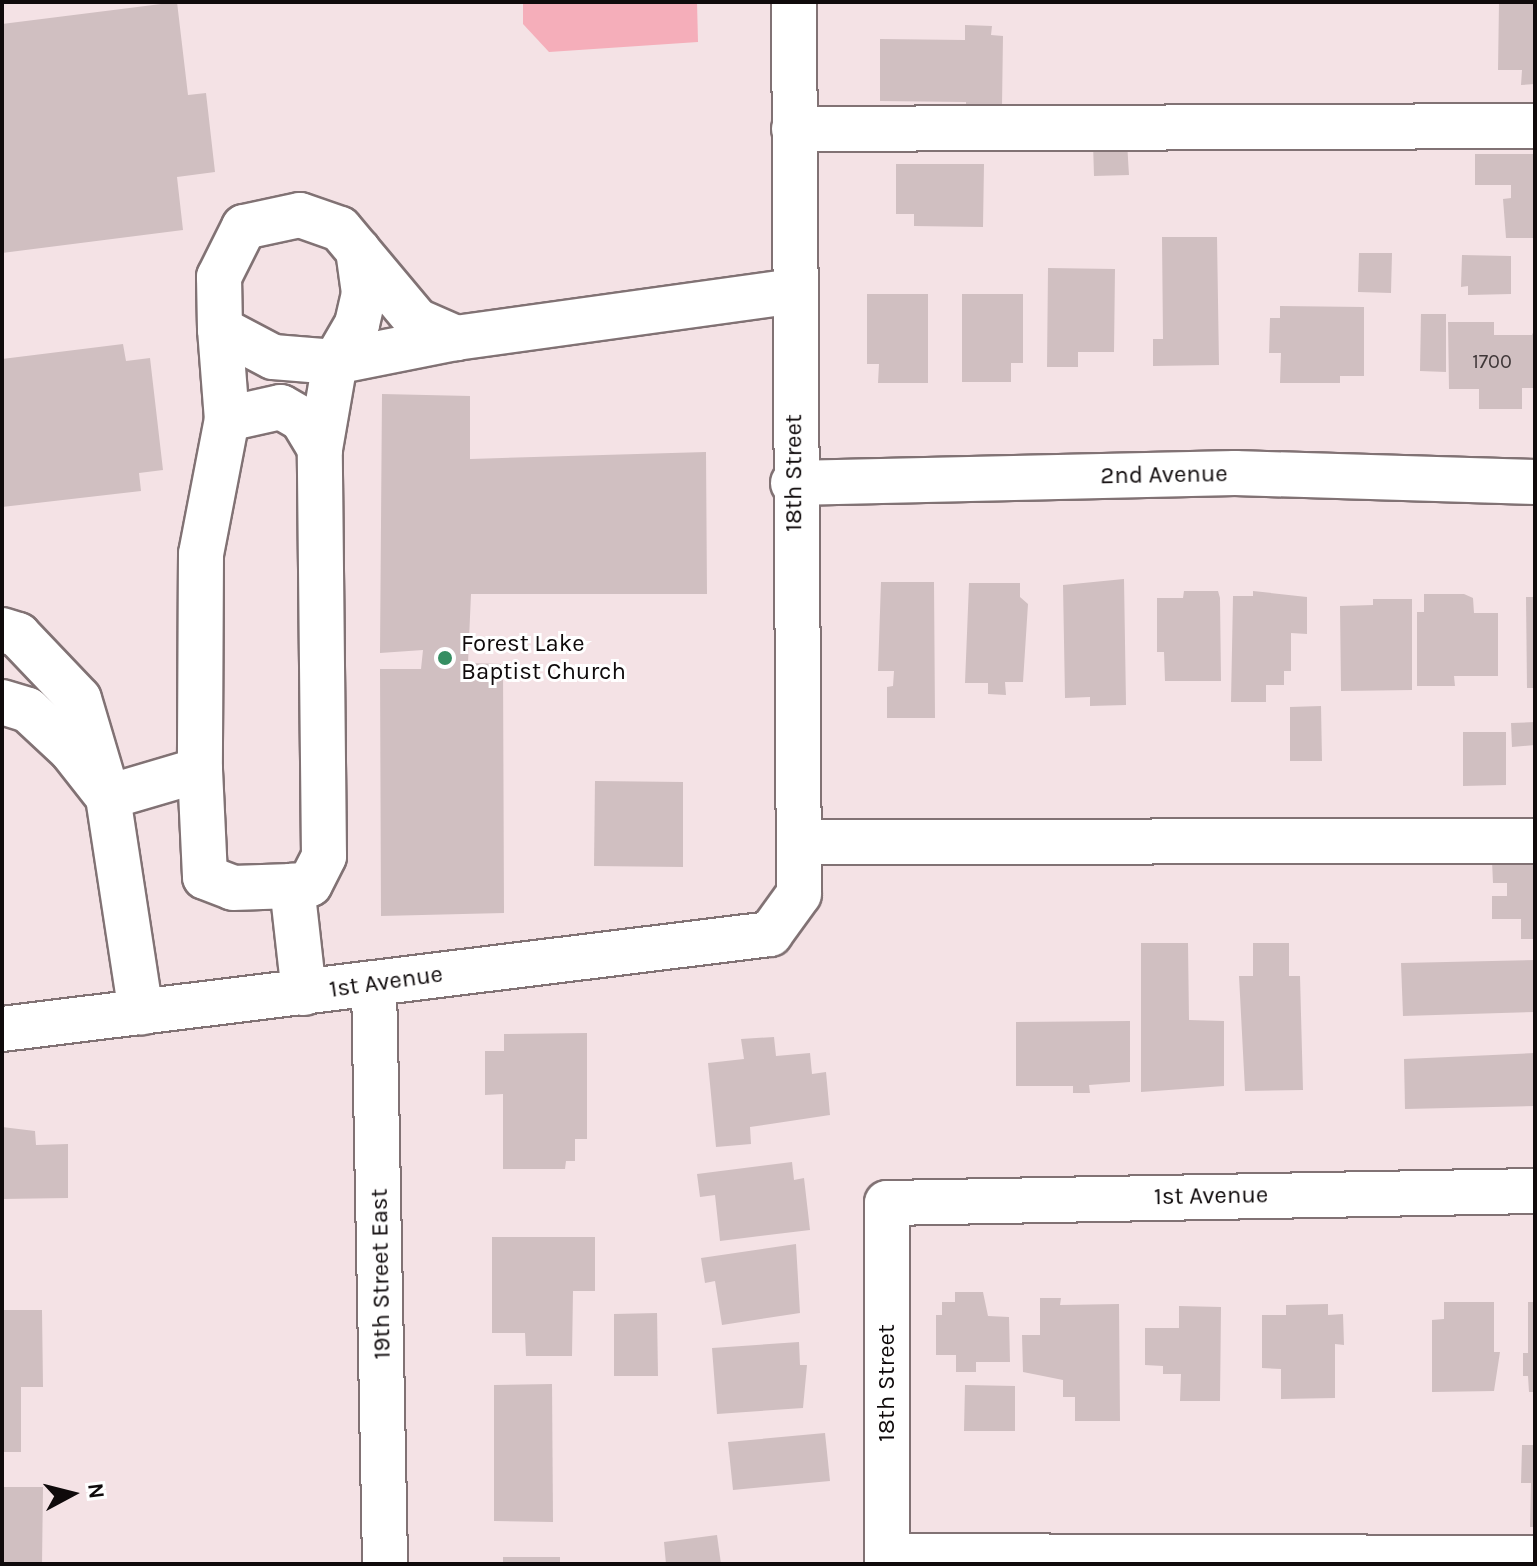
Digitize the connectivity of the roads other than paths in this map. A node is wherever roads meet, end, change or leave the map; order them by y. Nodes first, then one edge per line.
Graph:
1 (794, 2) edge
2 (1535, 126) edge
3 (794, 129) junction
4 (358, 250) junction
5 (794, 291) junction
6 (220, 329) junction
7 (456, 338) junction
8 (335, 362) junction
9 (227, 419) junction
10 (320, 449) junction
11 (1535, 482) edge
12 (793, 483) junction
13 (2, 630) edge
14 (2, 702) edge
15 (200, 770) junction
16 (108, 797) junction
17 (1535, 841) edge
18 (799, 842) junction
19 (292, 886) junction
20 (770, 934) joint
21 (374, 984) junction
22 (304, 993) junction
23 (141, 1012) junction
24 (2, 1029) edge
25 (1535, 1191) edge
26 (887, 1203) joint
27 (1535, 1558) edge
28 (887, 1560) edge
29 (385, 1564) edge

1 - 3 street, 18th Street
2 - 3 street
3 - 5 street, 18th Street
4 - 6 street
4 - 7 street
4 - 8 street
5 - 7 street
5 - 12 street, 18th Street
6 - 8 street
6 - 9 street
7 - 8 street
8 - 10 street
9 - 10 street
9 - 15 street
10 - 19 street
11 - 12 street, 2nd Avenue
12 - 18 street, 18th Street
13 - 16 street
14 - 16 street
15 - 16 street
15 - 19 street
16 - 23 street
17 - 18 street
18 - 20 street, 18th Street
19 - 22 street
20 - 21 street, 1st Avenue
21 - 22 street, 1st Avenue
21 - 29 street, 19th Street East
22 - 23 street, 1st Avenue
23 - 24 street, 1st Avenue
25 - 26 street, 1st Avenue
26 - 28 street, 18th Street
27 - 28 street

